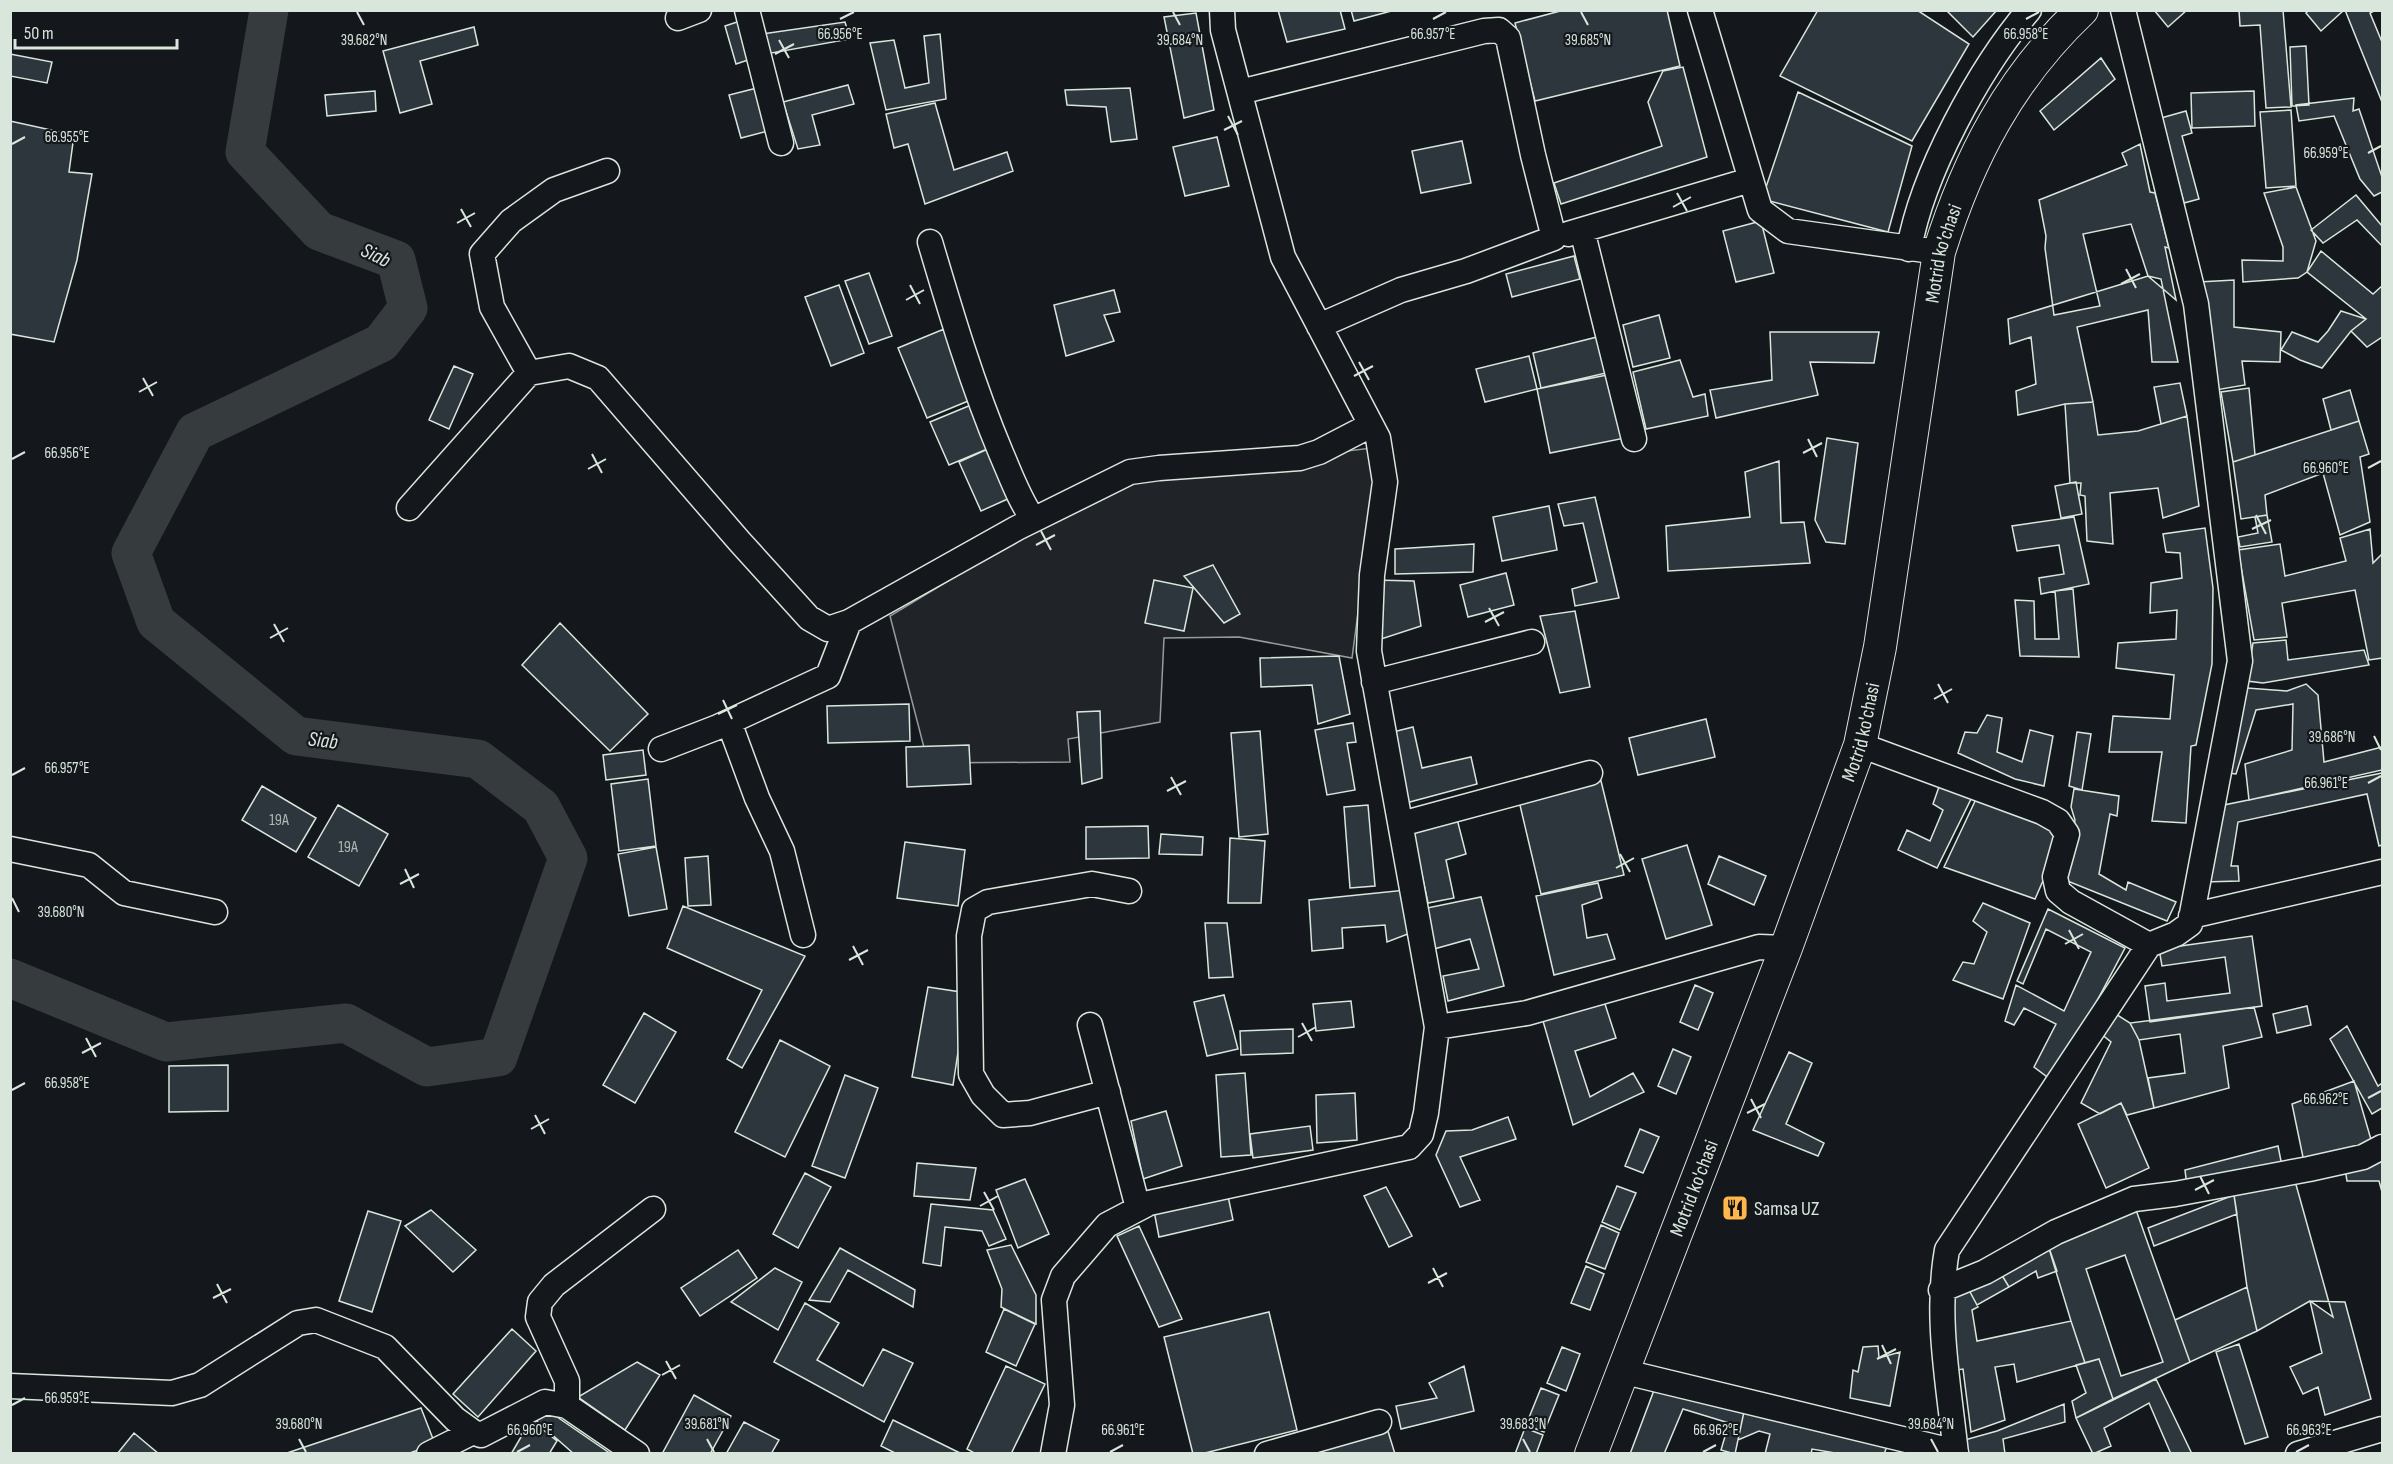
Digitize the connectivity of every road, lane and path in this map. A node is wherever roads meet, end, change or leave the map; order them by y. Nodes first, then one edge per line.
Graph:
1 (747, 10) edge
2 (1222, 10) edge
3 (1700, 10) edge
4 (2029, 10) edge
5 (2082, 10) edge
6 (2123, 10) edge
7 (1240, 92) junction
8 (781, 142) dead end
9 (607, 171) dead end
10 (1750, 180) junction
11 (1582, 230) junction
12 (1554, 238) junction
13 (930, 242) dead end
14 (1924, 251) junction
15 (1319, 326) junction
16 (529, 373) junction
17 (1371, 425) junction
18 (1634, 439) dead end
19 (409, 508) dead end
20 (1033, 519) junction
21 (849, 622) junction
22 (1532, 642) dead end
23 (1374, 682) junction
24 (729, 722) junction
25 (1860, 745) junction
26 (661, 748) dead end
27 (1590, 774) dead end
28 (1401, 824) junction
29 (10, 849) edge
30 (2382, 872) edge
31 (1129, 891) dead end
32 (215, 912) dead end
33 (2191, 916) junction
34 (803, 935) dead end
35 (2149, 945) junction
36 (1786, 948) junction
37 (1090, 1025) dead end
38 (1437, 1027) junction
39 (1108, 1092) junction
40 (2382, 1147) edge
41 (1138, 1208) junction
42 (653, 1209) dead end
43 (1941, 1290) junction
44 (1621, 1371) junction
45 (10, 1386) edge
46 (567, 1406) junction
47 (1379, 1422) dead end
48 (2382, 1429) edge
49 (473, 1432) junction
50 (1956, 1453) edge
51 (429, 1454) edge
52 (637, 1454) edge
53 (1053, 1454) edge
54 (1267, 1454) edge
55 (1591, 1454) edge
56 (2298, 1454) edge

1 - 8 street
2 - 7 street
3 - 10 street
4 - 14 street
5 - 14 main road, Motrid ko'chasi
6 - 33 street
7 - 12 street
7 - 15 street
9 - 16 street
10 - 11 street
10 - 14 street
11 - 12 street
11 - 18 street
12 - 15 street
13 - 20 street
14 - 25 main road, Motrid ko'chasi
15 - 17 street
16 - 19 street
16 - 21 street
17 - 20 street
17 - 23 street
20 - 21 street
21 - 24 street
22 - 23 street
23 - 28 street
24 - 26 street
24 - 34 street
25 - 35 street
25 - 36 main road, Motrid ko'chasi
27 - 28 street
28 - 38 street
29 - 32 street
30 - 33 street
31 - 39 street
33 - 35 street
35 - 43 street
36 - 38 street
36 - 44 main road, Motrid ko'chasi
37 - 39 street
38 - 41 street
39 - 41 street
40 - 43 street
41 - 53 street
42 - 46 street
43 - 50 street
44 - 50 street
44 - 55 main road, Motrid ko'chasi
45 - 49 street
46 - 49 street
46 - 52 street
47 - 54 street
48 - 56 street
49 - 51 street

